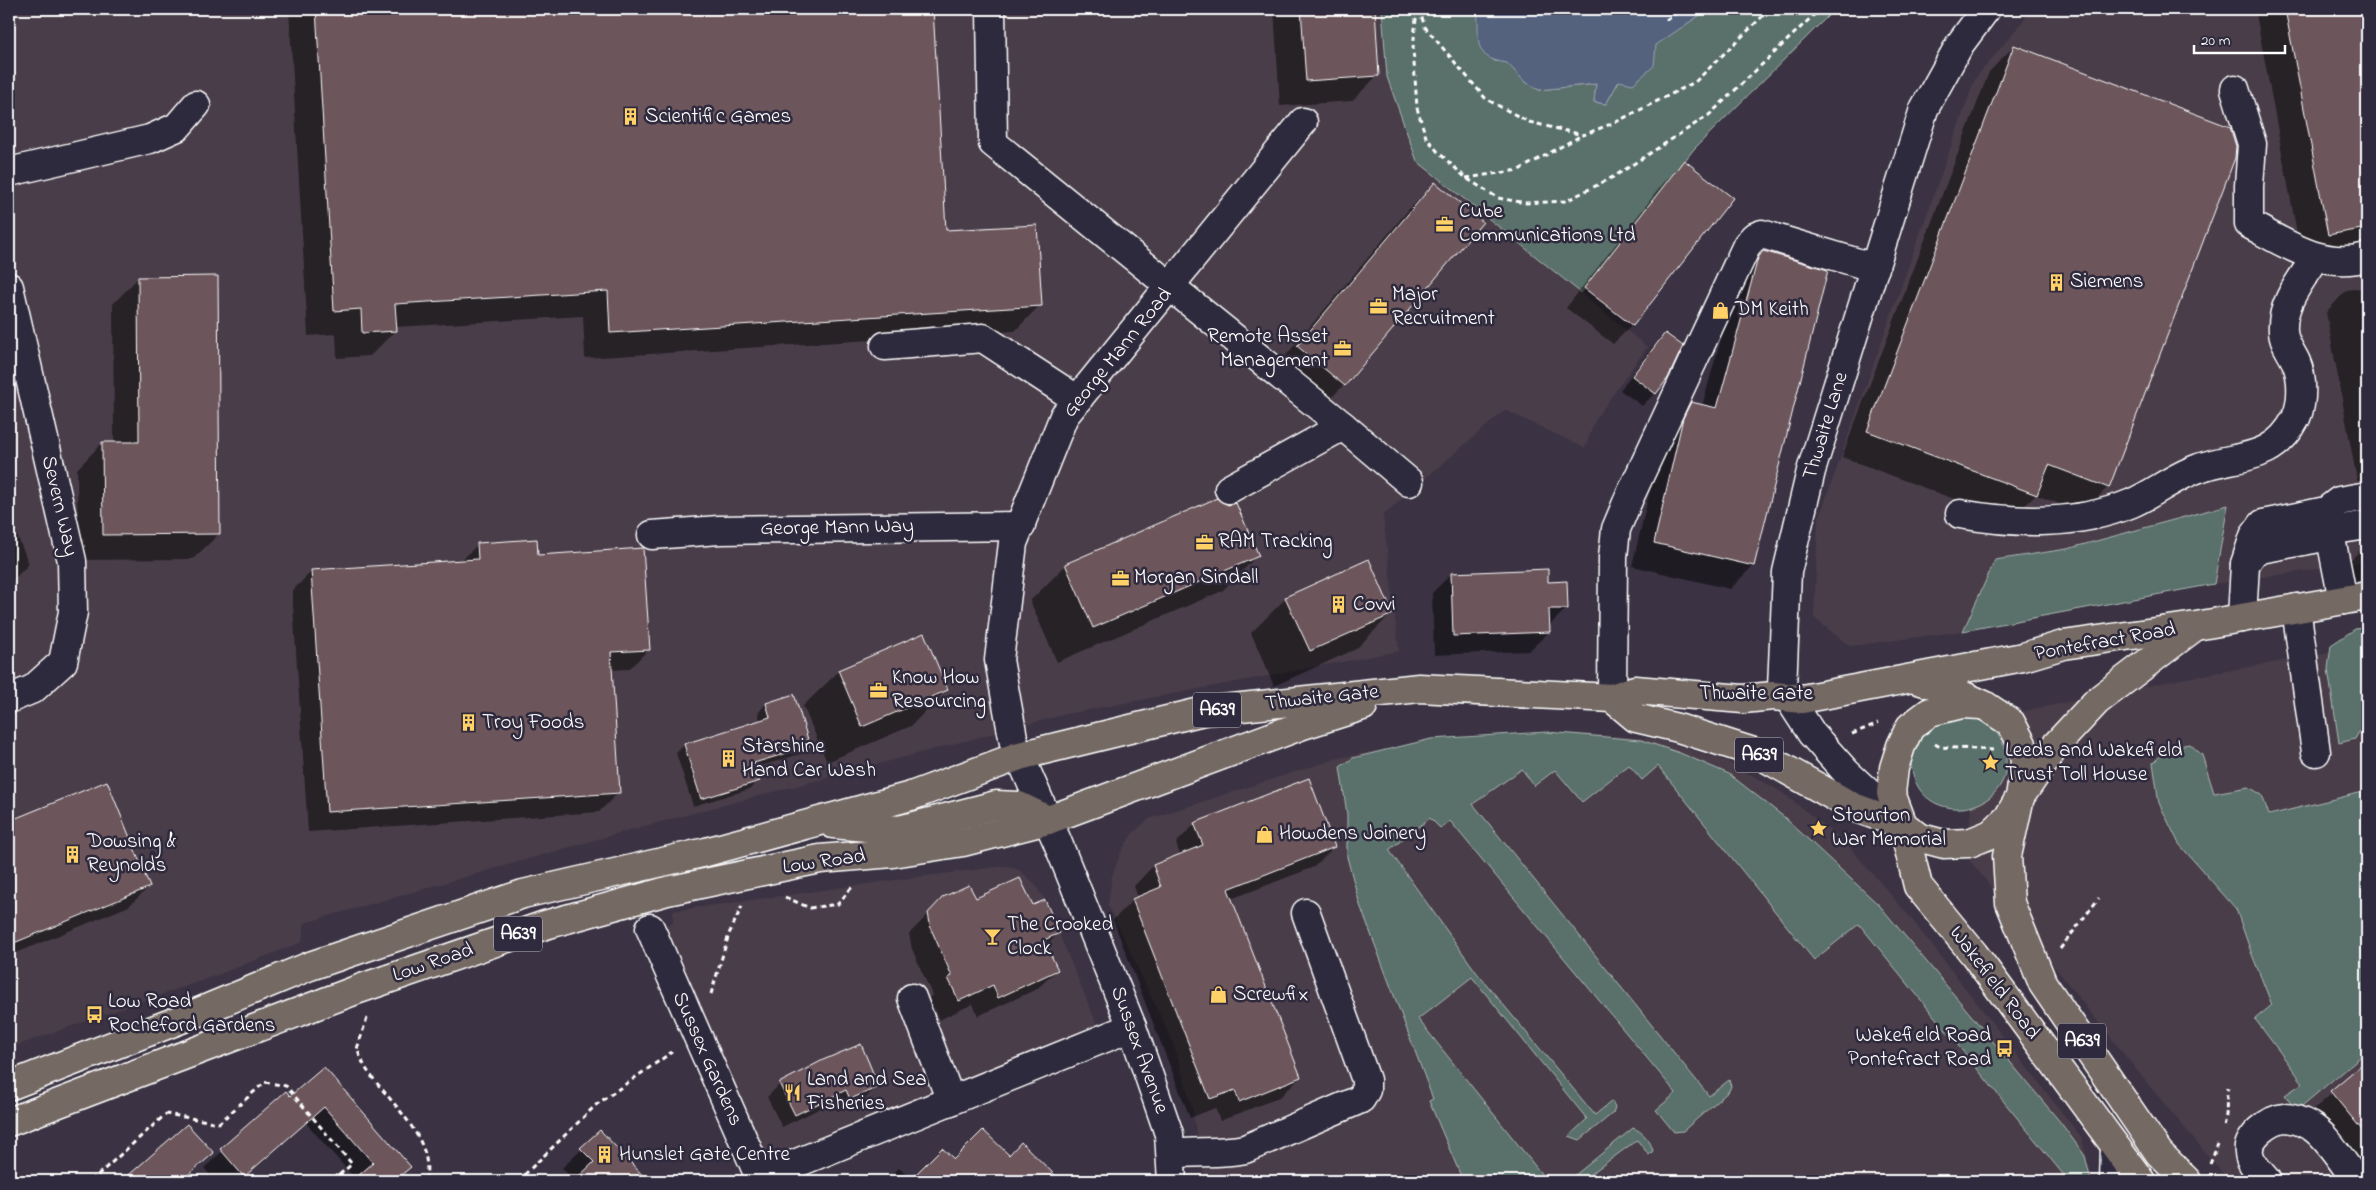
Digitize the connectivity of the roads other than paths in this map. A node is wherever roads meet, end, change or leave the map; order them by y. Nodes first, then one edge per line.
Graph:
1 (991, 9) edge
2 (1986, 9) edge
3 (2235, 89) dead end
4 (196, 105) dead end
5 (1303, 122) dead end
6 (9, 172) edge
7 (2305, 252) junction
8 (2367, 257) edge
9 (1875, 268) junction
10 (1171, 286) junction
11 (9, 287) edge
12 (885, 346) dead end
13 (1078, 400) junction
14 (1343, 426) junction
15 (1409, 482) dead end
16 (1229, 489) dead end
17 (2367, 496) edge
18 (1960, 514) dead end
19 (2367, 525) edge
20 (1021, 526) junction
21 (2329, 533) junction
22 (652, 535) dead end
23 (2367, 544) edge
24 (2355, 598) edge
25 (2296, 608) junction
26 (2242, 618) junction
27 (2196, 626) junction
28 (1984, 665) junction
29 (1914, 679) junction
30 (1419, 688) junction
31 (1953, 691) junction
32 (1786, 697) junction
33 (1612, 698) junction
34 (9, 699) edge
35 (1984, 705) junction
36 (1930, 712) junction
37 (2316, 752) dead end
38 (1019, 756) junction
39 (2020, 797) junction
40 (1048, 820) junction
41 (817, 822) junction
42 (1903, 825) junction
43 (1306, 913) dead end
44 (650, 928) dead end
45 (912, 998) dead end
46 (1132, 1027) junction
47 (9, 1086) edge
48 (951, 1101) junction
49 (9, 1122) edge
50 (2115, 1148) junction
51 (1171, 1154) junction
52 (2198, 1174) edge
53 (757, 1180) edge
54 (1172, 1181) edge
55 (2114, 1181) edge
56 (2142, 1181) edge
57 (2268, 1181) edge
58 (2357, 1181) edge

1 - 10 street
2 - 9 street, Thwaite Lane
3 - 7 street
4 - 6 street
5 - 10 street, George Mann Road
7 - 8 street
7 - 18 street
9 - 32 street, Thwaite Lane
9 - 33 street
10 - 13 street, George Mann Road
10 - 14 street
11 - 34 street, Severn Way
12 - 13 street
13 - 20 street, George Mann Road
14 - 15 street
14 - 16 street
17 - 21 street
19 - 21 street
20 - 22 street, George Mann Way
20 - 38 street, George Mann Road
21 - 23 street
21 - 24 street
21 - 26 street
24 - 25 main road, Pontefract Road
25 - 26 main road, Pontefract Road
25 - 37 street
26 - 27 main road, Pontefract Road
27 - 28 main road, Pontefract Road
27 - 39 main road, Pontefract Road
28 - 29 main road, Pontefract Road
28 - 31 main road, Pontefract Road
29 - 31 main road, Thwaite Gate / A639
29 - 32 main road, Thwaite Gate / A639
30 - 33 main road, Thwaite Gate / A639
30 - 38 main road, Thwaite Gate / A639
30 - 40 main road, Thwaite Gate / A639
31 - 35 main road, Thwaite Gate / A639
31 - 36 main road, Pontefract Road
32 - 33 main road, Thwaite Gate / A639
32 - 42 street, Thwaite Lane
33 - 42 main road, Thwaite Gate / A639
35 - 36 main road
35 - 39 main road
36 - 42 main road
38 - 40 street, Sussex Avenue
38 - 41 main road, Low Road / A639
39 - 42 main road
39 - 52 main road, Wakefield Road / A639
40 - 41 main road, A639
40 - 46 street, Sussex Avenue
40 - 49 main road, Low Road / A639
41 - 47 main road, Low Road / A639
42 - 50 main road, Wakefield Road / A639
43 - 51 street
44 - 53 street, Sussex Gardens
45 - 48 street
46 - 48 street, Sussex Gardens
46 - 51 street, Sussex Avenue
48 - 53 street, Sussex Gardens
50 - 55 street
50 - 56 main road, Wakefield Road / A639
51 - 54 street, Sussex Avenue
57 - 58 street

